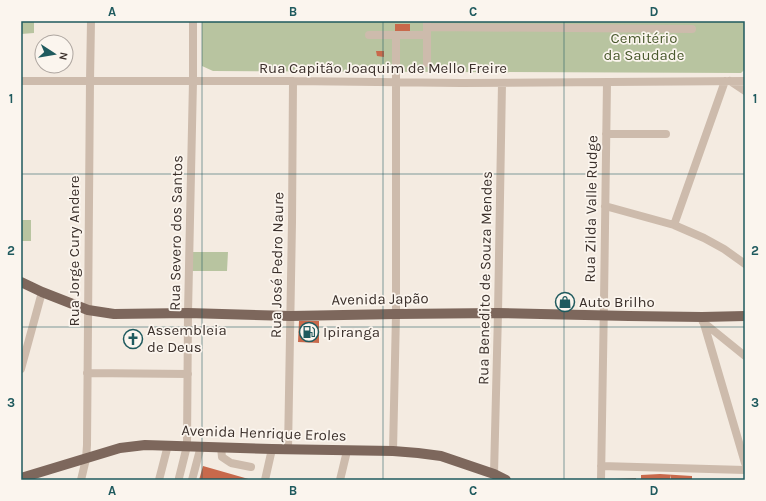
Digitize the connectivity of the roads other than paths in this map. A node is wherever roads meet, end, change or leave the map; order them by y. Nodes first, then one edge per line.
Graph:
1 (91, 21) edge
2 (193, 21) edge
3 (427, 28) edge
4 (692, 29) dead end
5 (370, 35) dead end
6 (396, 35) junction
7 (427, 63) dead end
8 (21, 81) edge
9 (90, 81) junction
10 (193, 81) junction
11 (293, 81) junction
12 (727, 81) junction
13 (745, 81) edge
14 (396, 82) junction
15 (607, 82) junction
16 (502, 83) junction
17 (745, 91) edge
18 (606, 134) junction
19 (666, 134) dead end
20 (605, 206) junction
21 (674, 225) junction
22 (745, 264) edge
23 (21, 282) edge
24 (42, 292) junction
25 (88, 310) junction
26 (188, 313) junction
27 (498, 313) junction
28 (396, 314) junction
29 (291, 316) junction
30 (604, 316) junction
31 (745, 316) edge
32 (703, 319) junction
33 (745, 356) edge
34 (21, 369) edge
35 (87, 373) junction
36 (188, 374) junction
37 (168, 446) junction
38 (187, 446) junction
39 (201, 446) junction
40 (221, 447) junction
41 (272, 449) junction
42 (288, 450) junction
43 (348, 451) junction
44 (393, 451) junction
45 (86, 459) junction
46 (745, 463) edge
47 (601, 466) junction
48 (251, 467) dead end
49 (745, 470) edge
50 (494, 474) junction
51 (21, 478) edge
52 (179, 478) dead end
53 (81, 480) edge
54 (159, 480) edge
55 (192, 480) edge
56 (265, 480) edge
57 (340, 480) edge
58 (506, 480) edge
59 (601, 480) edge

1 - 9 street, Rua Jorge Cury Andere
2 - 10 street, Rua Severo dos Santos
3 - 4 street
3 - 6 street
3 - 7 street
5 - 6 street
6 - 14 street
8 - 9 street, Rua Capitão Joaquim de Mello Freire
9 - 10 street, Rua Capitão Joaquim de Mello Freire
9 - 25 street, Rua Jorge Cury Andere
10 - 11 street, Rua Capitão Joaquim de Mello Freire
10 - 26 street, Rua Severo dos Santos
11 - 14 street, Rua Capitão Joaquim de Mello Freire
11 - 29 street, Rua José Pedro Naure
12 - 13 street, Rua Capitão Joaquim de Mello Freire
12 - 15 street, Rua Capitão Joaquim de Mello Freire
12 - 17 street
12 - 21 street
14 - 16 street, Rua Capitão Joaquim de Mello Freire
14 - 28 street
15 - 16 street, Rua Capitão Joaquim de Mello Freire
15 - 18 street, Rua Zilda Valle Rudge
16 - 27 street, Rua Benedito de Souza Mendes
18 - 19 street
18 - 20 street, Rua Zilda Valle Rudge
20 - 21 street
20 - 30 street, Rua Zilda Valle Rudge
21 - 22 street
23 - 24 main road, Avenida Japão
24 - 25 main road, Avenida Japão
24 - 34 street
25 - 26 main road, Avenida Japão
25 - 35 street, Rua Jorge Cury Andere
26 - 29 main road, Avenida Japão
26 - 36 street, Rua Severo dos Santos
27 - 28 main road, Avenida Japão
27 - 30 main road, Avenida Japão
27 - 50 street, Rua Benedito de Souza Mendes
28 - 29 main road, Avenida Japão
28 - 44 street
29 - 42 street, Rua José Pedro Naure
30 - 32 main road, Avenida Japão
30 - 47 street, Rua Zilda Valle Rudge
31 - 32 main road, Avenida Japão
32 - 33 street
32 - 46 street
35 - 36 street
35 - 45 street, Rua Jorge Cury Andere
36 - 38 street, Rua Severo dos Santos
37 - 38 main road, Avenida Henrique Eroles
37 - 45 main road, Avenida Henrique Eroles
37 - 54 street
38 - 39 main road, Avenida Henrique Eroles
38 - 52 street, Rua Severo dos Santos
39 - 40 main road, Avenida Henrique Eroles
39 - 55 street
40 - 41 main road, Avenida Henrique Eroles
40 - 48 street
41 - 42 main road, Avenida Henrique Eroles
41 - 56 street
42 - 43 main road, Avenida Henrique Eroles
43 - 44 main road, Avenida Henrique Eroles
43 - 57 street
44 - 50 main road, Avenida Henrique Eroles
45 - 51 main road, Avenida Henrique Eroles
45 - 53 street, Rua Jorge Cury Andere
47 - 49 street
47 - 59 street, Rua Zilda Valle Rudge
50 - 58 main road, Avenida Henrique Eroles

